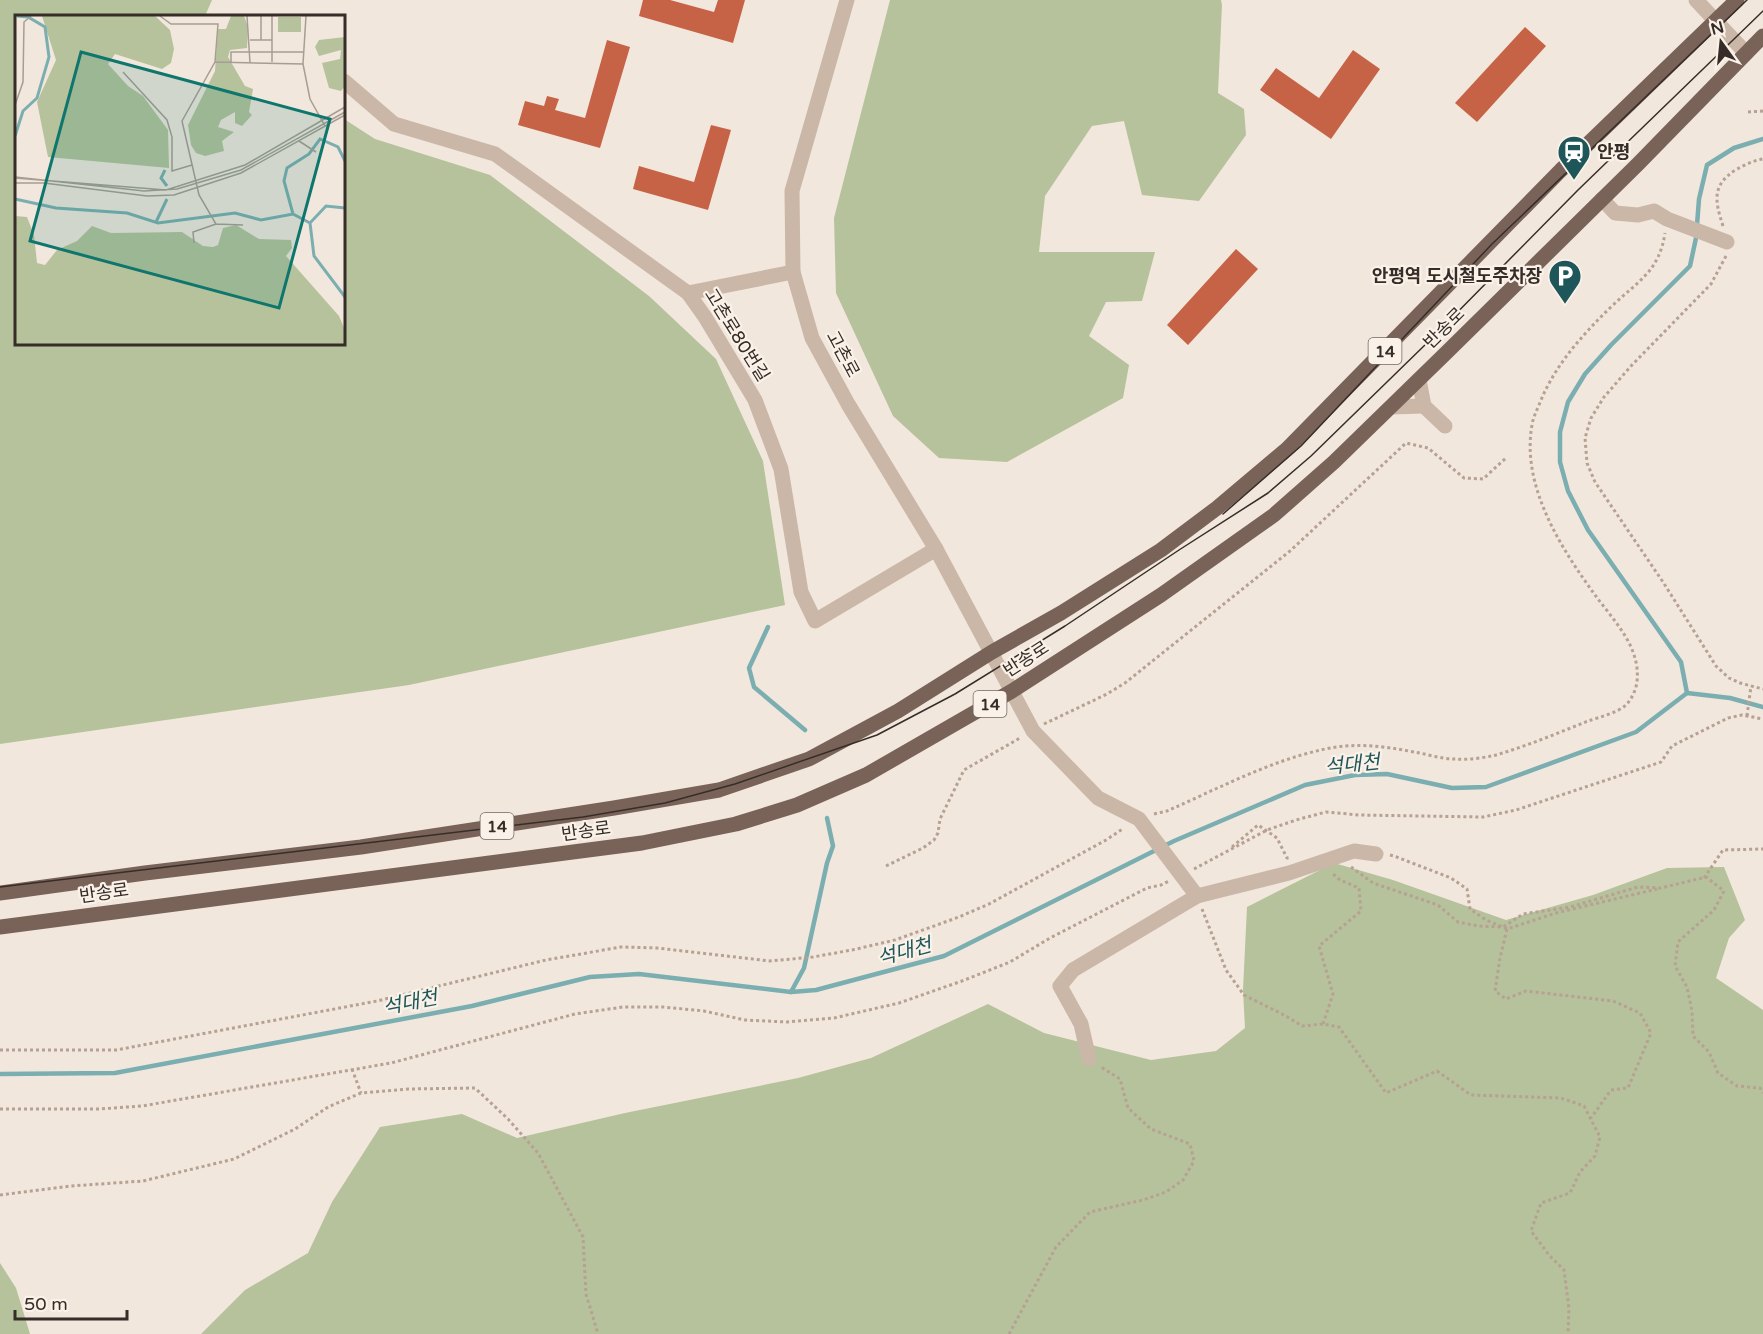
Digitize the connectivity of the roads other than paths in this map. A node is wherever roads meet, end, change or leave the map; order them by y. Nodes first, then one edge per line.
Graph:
1 (847, 0) edge
2 (1696, 0) edge
3 (1737, 0) edge
4 (1715, 21) junction
5 (1763, 36) edge
6 (1746, 53) junction
7 (345, 82) edge
8 (1602, 199) junction
9 (1721, 240) road end
10 (793, 273) junction
11 (688, 293) junction
12 (1419, 380) junction
13 (1391, 406) junction
14 (1424, 406) junction
15 (1445, 426) dead end
16 (936, 549) junction
17 (992, 652) junction
18 (1012, 691) junction
19 (1376, 854) road end
20 (0, 893) edge
21 (1197, 896) junction
22 (0, 927) edge
23 (1089, 1059) road end

1 - 10 street, 고촌로
2 - 4 street
3 - 4 main road, 반송로 / 14
4 - 6 street
4 - 17 main road, 반송로 / 14
5 - 6 main road, 반송로 / 14
6 - 8 main road, 반송로 / 14
7 - 11 street, 고촌로80번길
8 - 9 street
8 - 12 main road, 반송로 / 14
10 - 11 street
10 - 16 street, 고촌로
11 - 16 street, 고촌로80번길
12 - 13 main road, 반송로 / 14
12 - 14 street
13 - 14 street
13 - 18 main road, 반송로 / 14
14 - 15 street
16 - 17 street, 고촌로
17 - 18 street, 고촌로
17 - 20 main road, 반송로 / 14
18 - 21 street, 고촌로
18 - 22 main road, 반송로 / 14
19 - 21 street
21 - 23 street

